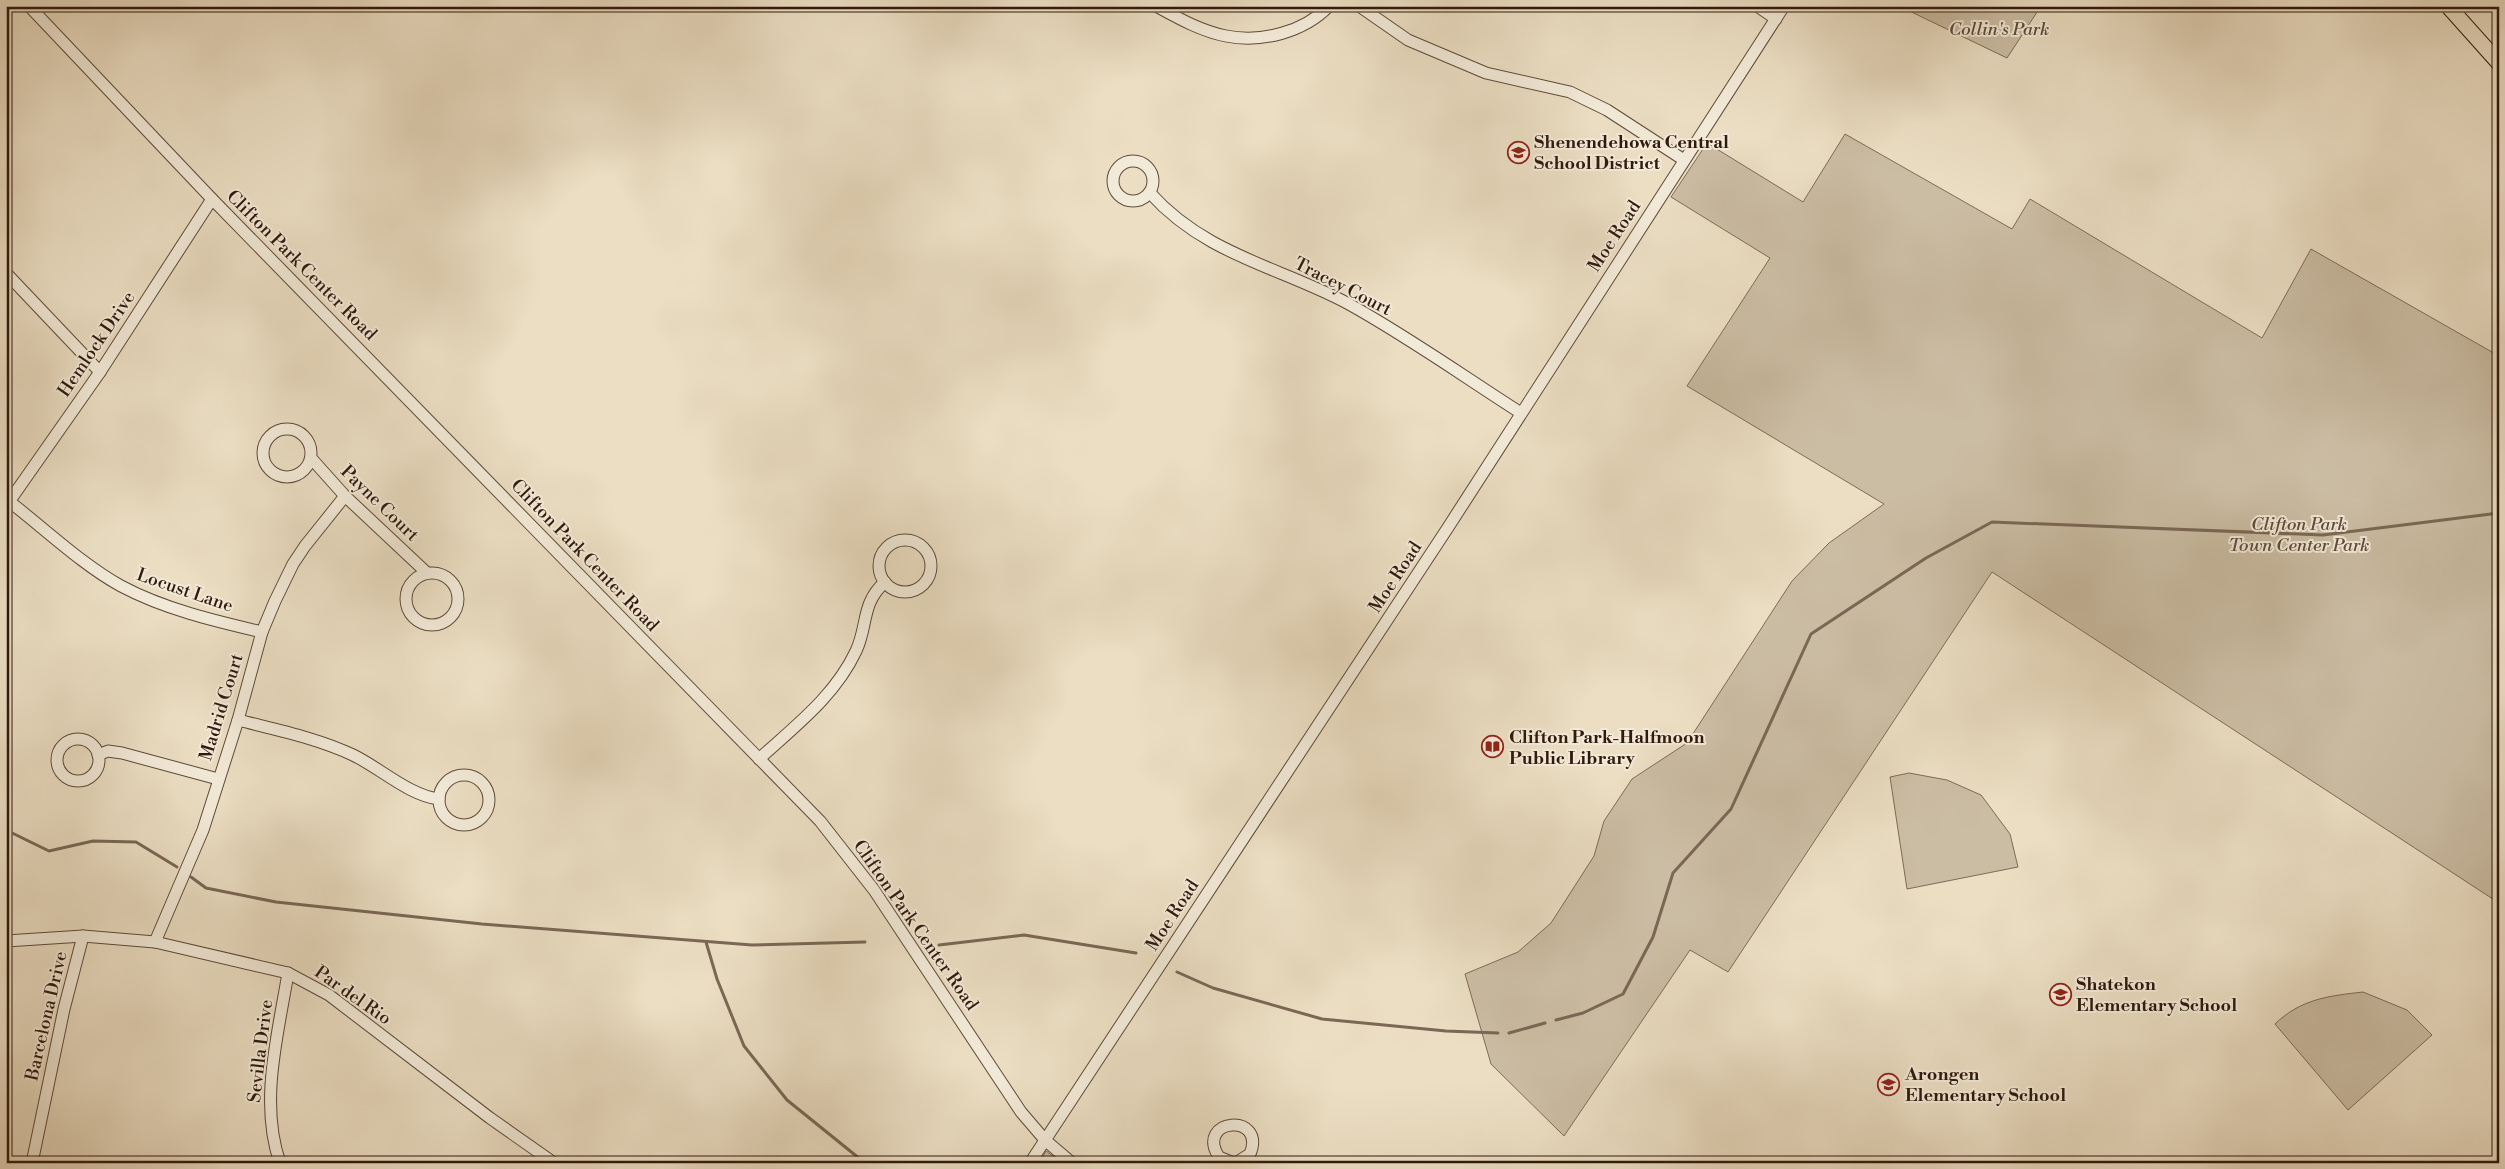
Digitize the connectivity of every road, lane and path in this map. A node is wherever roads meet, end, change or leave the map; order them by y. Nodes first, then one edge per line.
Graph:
1 (29, 6) edge
2 (1156, 6) edge
3 (1329, 6) edge
4 (1359, 6) edge
5 (1756, 6) edge
6 (1784, 6) edge
7 (2448, 6) edge
8 (1776, 19) junction
9 (2499, 63) edge
10 (1684, 160) junction
11 (1150, 193) dead end
12 (212, 199) junction
13 (6, 273) edge
14 (100, 372) junction
15 (1520, 413) junction
16 (311, 458) junction
17 (345, 496) junction
18 (7, 502) edge
19 (427, 573) junction
20 (884, 582) junction
21 (262, 632) junction
22 (238, 720) junction
23 (98, 755) dead end
24 (759, 759) junction
25 (218, 779) junction
26 (439, 799) junction
27 (83, 936) junction
28 (6, 941) edge
29 (156, 942) junction
30 (288, 973) junction
31 (1045, 1140) junction
32 (32, 1163) edge
33 (280, 1163) edge
34 (554, 1163) edge
35 (1030, 1163) edge
36 (1072, 1163) edge

1 - 12 street, Clifton Park Center Road
2 - 3 street
4 - 10 street
5 - 8 street
6 - 8 street, Moe Road
7 - 9 main road
8 - 10 street, Moe Road
10 - 15 street, Moe Road
11 - 15 street, Tracey Court
12 - 14 street, Hemlock Drive
12 - 24 street, Clifton Park Center Road
13 - 14 street
14 - 18 street, Hemlock Drive
15 - 31 street, Moe Road
16 - 16 street, Payne Court
16 - 17 street, Payne Court
17 - 19 street, Payne Court
17 - 21 street, Madrid Court
18 - 21 street, Locust Lane
19 - 19 street, Payne Court
20 - 20 street
20 - 24 street
21 - 22 street, Madrid Court
22 - 25 street, Madrid Court
22 - 26 street
23 - 25 street
24 - 31 street, Clifton Park Center Road
25 - 29 street, Madrid Court
26 - 26 street
27 - 28 street, Par del Rio
27 - 29 street, Par del Rio
27 - 32 street, Barcelona Drive
29 - 30 street, Par del Rio
30 - 33 street, Sevilla Drive
30 - 34 street, Par del Rio
31 - 35 street, Moe Road
31 - 36 street, Clifton Park Center Road

